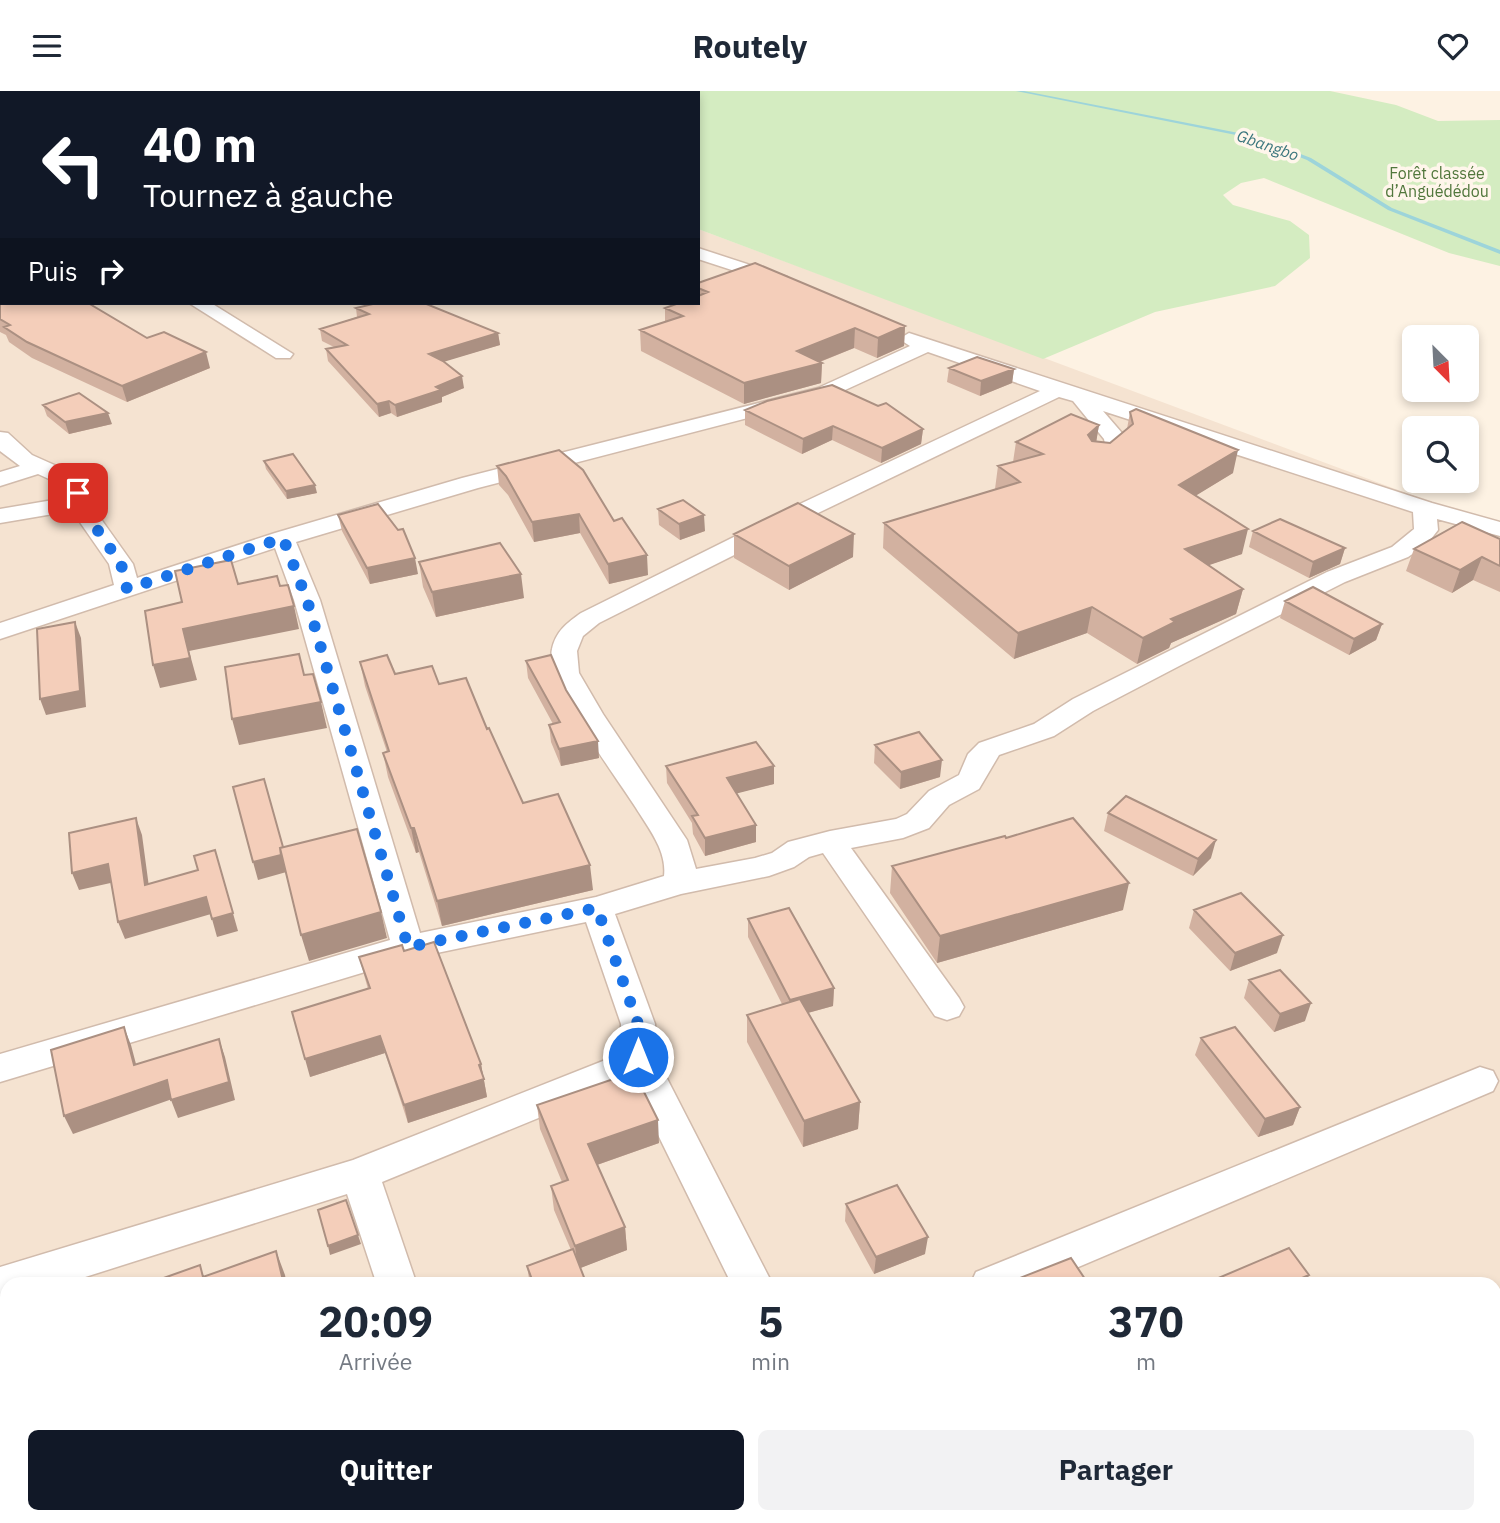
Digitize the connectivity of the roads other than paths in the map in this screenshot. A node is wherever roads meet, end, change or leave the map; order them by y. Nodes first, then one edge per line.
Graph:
1 (700, 255) edge
2 (799, 288) edge
3 (201, 305) edge
4 (889, 330) edge
5 (926, 347) junction
6 (284, 354) dead end
7 (1068, 393) junction
8 (0, 438) edge
9 (1098, 459) edge
10 (36, 468) junction
11 (0, 479) edge
12 (1424, 508) junction
13 (85, 512) junction
14 (0, 516) edge
15 (1500, 529) edge
16 (283, 538) junction
17 (127, 589) junction
18 (0, 631) edge
19 (830, 841) junction
20 (679, 883) junction
21 (597, 908) junction
22 (408, 947) junction
23 (947, 1007) dead end
24 (638, 1057) junction
25 (0, 1068) edge
26 (1480, 1081) dead end
27 (360, 1174) junction
28 (26, 1277) edge
29 (394, 1277) edge
30 (749, 1277) edge
31 (1009, 1277) edge

1 - 2 street
3 - 6 street
4 - 5 street
5 - 7 street
5 - 16 street
7 - 9 street
7 - 12 street
7 - 20 street
8 - 10 street
10 - 11 street
10 - 13 street
12 - 15 street
12 - 19 street
13 - 14 street
13 - 17 street
16 - 17 street
16 - 22 street
17 - 18 street
19 - 20 street
19 - 23 street
20 - 21 street
21 - 22 street
21 - 24 street
22 - 25 street
24 - 27 street
24 - 30 street
26 - 31 street
27 - 28 street
27 - 29 street

